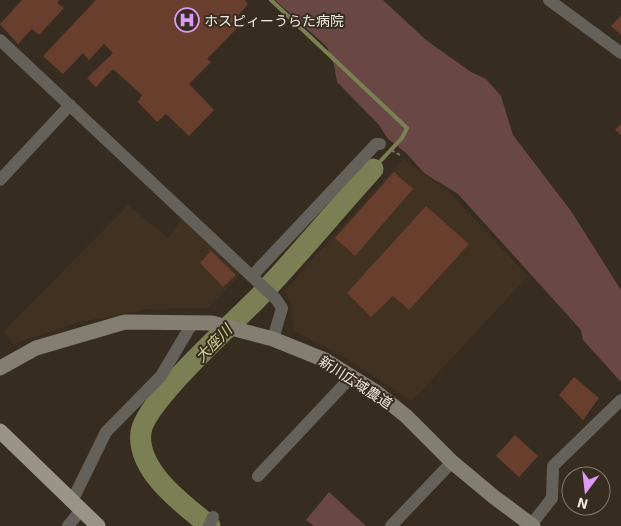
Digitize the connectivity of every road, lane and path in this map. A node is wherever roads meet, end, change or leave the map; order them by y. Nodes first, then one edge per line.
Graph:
1 (549, 0) edge
2 (0, 40) edge
3 (621, 53) edge
4 (70, 105) junction
5 (380, 144) dead end
6 (0, 180) edge
7 (254, 277) junction
8 (193, 322) junction
9 (273, 339) junction
10 (0, 368) edge
11 (352, 376) junction
12 (621, 400) edge
13 (0, 431) edge
14 (452, 462) junction
15 (258, 476) dead end
16 (76, 505) junction
17 (532, 525) edge
18 (68, 526) edge
19 (98, 526) edge
20 (391, 526) edge

1 - 3 street
2 - 4 street
4 - 6 street
4 - 7 street
5 - 7 street
7 - 9 street
8 - 9 street, 新川広域農道
8 - 10 street, 新川広域農道
8 - 16 street
9 - 11 street, 新川広域農道
11 - 14 street, 新川広域農道
11 - 15 street
12 - 17 street
13 - 16 main road
14 - 17 street, 新川広域農道
14 - 20 street
16 - 18 street
16 - 19 main road

